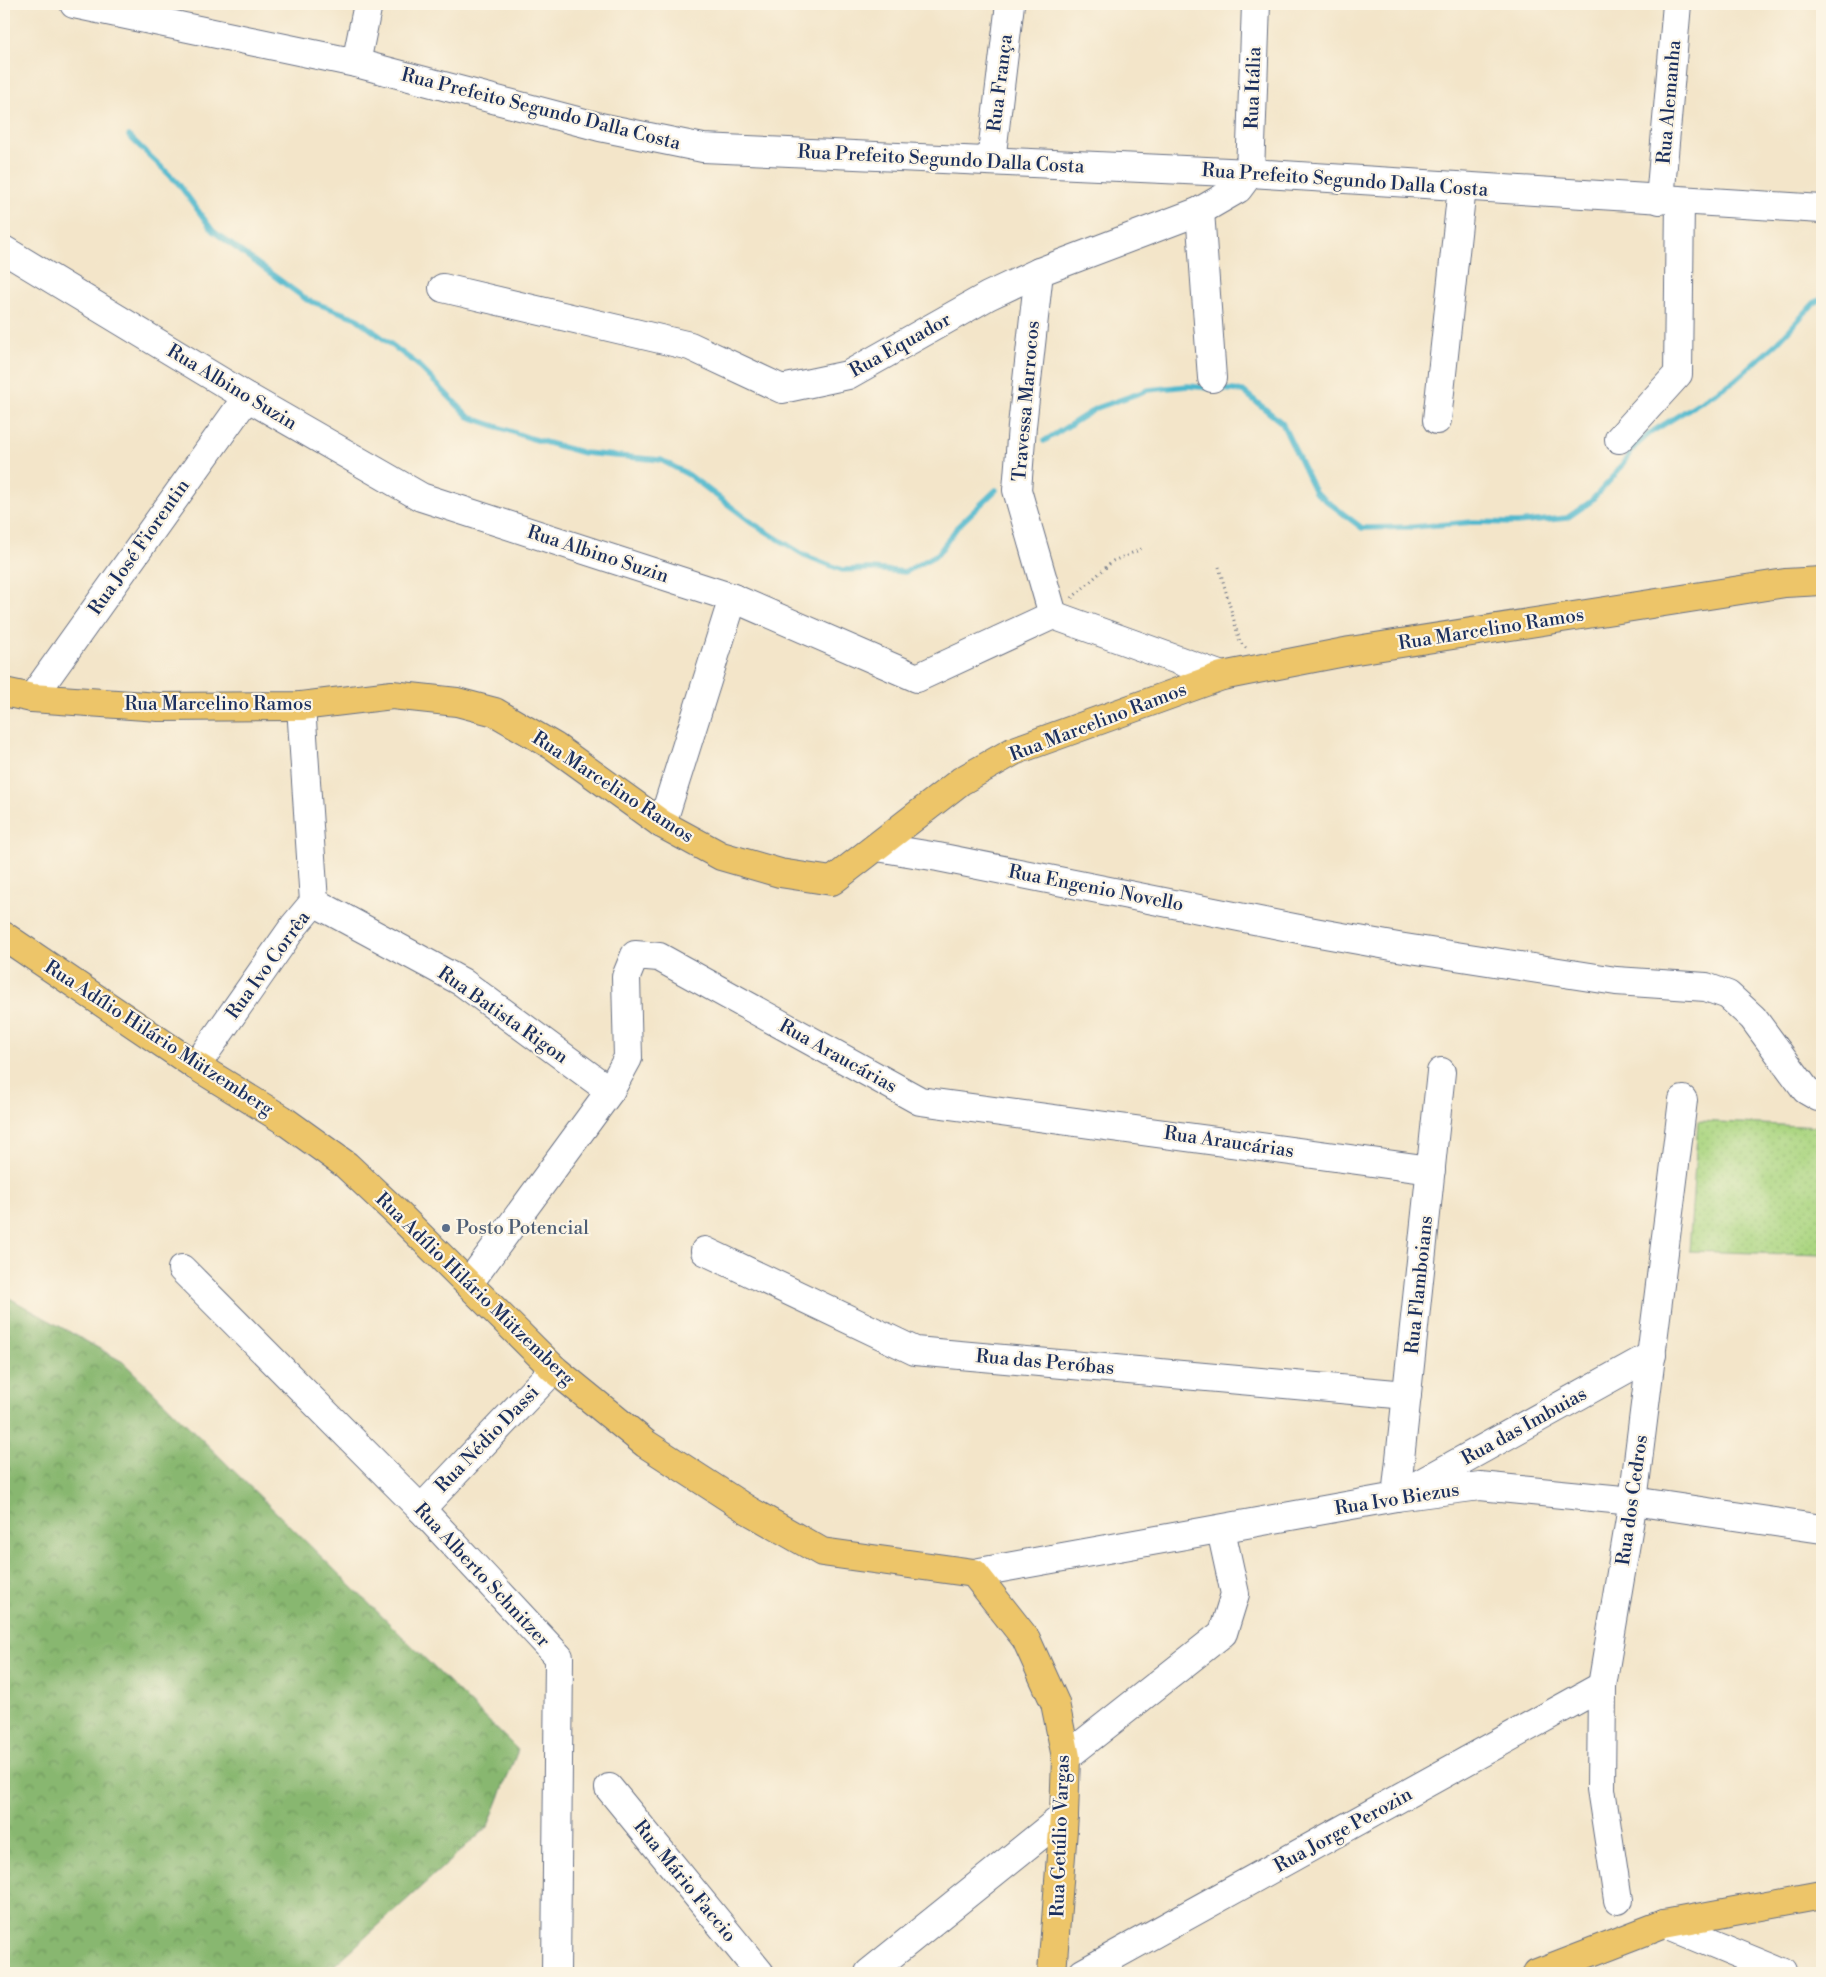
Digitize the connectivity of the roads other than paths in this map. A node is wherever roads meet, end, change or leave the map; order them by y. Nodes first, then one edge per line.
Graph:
1 (74, 4) edge
2 (368, 4) edge
3 (1010, 4) edge
4 (1256, 4) edge
5 (1677, 4) edge
6 (356, 63) junction
7 (991, 161) junction
8 (1250, 173) junction
9 (1462, 187) junction
10 (1670, 201) junction
11 (1822, 209) edge
12 (1200, 211) junction
13 (4, 250) edge
14 (1039, 272) junction
15 (444, 288) dead end
16 (1212, 378) dead end
17 (247, 397) junction
18 (1437, 420) dead end
19 (1619, 439) dead end
20 (1822, 581) edge
21 (733, 598) junction
22 (1053, 615) junction
23 (1222, 676) junction
24 (4, 692) edge
25 (32, 698) junction
26 (300, 706) junction
27 (662, 824) junction
28 (877, 847) junction
29 (314, 902) junction
30 (4, 936) edge
31 (196, 1066) junction
32 (1441, 1072) dead end
33 (610, 1091) junction
34 (1820, 1097) edge
35 (1683, 1100) dead end
36 (1432, 1170) junction
37 (705, 1251) dead end
38 (182, 1269) dead end
39 (469, 1283) junction
40 (1652, 1355) junction
41 (554, 1369) junction
42 (1407, 1395) junction
43 (1396, 1497) junction
44 (1633, 1501) junction
45 (421, 1509) junction
46 (1822, 1529) edge
47 (1221, 1530) junction
48 (974, 1573) junction
49 (1602, 1686) junction
50 (1066, 1757) junction
51 (609, 1788) dead end
52 (1064, 1816) junction
53 (1822, 1895) edge
54 (1618, 1900) dead end
55 (1664, 1924) junction
56 (556, 1973) edge
57 (760, 1973) edge
58 (869, 1973) edge
59 (1052, 1973) edge
60 (1083, 1973) edge
61 (1537, 1973) edge
62 (1783, 1973) edge

1 - 6 street, Rua Prefeito Segundo Dalla Costa
2 - 6 street
3 - 7 street, Rua França
4 - 8 street, Rua Itália
5 - 10 street, Rua Alemanha
6 - 7 street, Rua Prefeito Segundo Dalla Costa
7 - 8 street, Rua Prefeito Segundo Dalla Costa
8 - 9 street, Rua Prefeito Segundo Dalla Costa
8 - 12 street, Rua Equador
9 - 10 street, Rua Prefeito Segundo Dalla Costa
9 - 18 street
10 - 11 street, Rua Prefeito Segundo Dalla Costa
10 - 19 street, Rua Alemanha
12 - 14 street, Rua Equador
12 - 16 street
13 - 17 street, Rua Albino Suzin
14 - 15 street, Rua Equador
14 - 22 street, Travessa Marrocos
17 - 21 street, Rua Albino Suzin
17 - 25 street, Rua José Fiorentin
20 - 23 main road, Rua Marcelino Ramos
21 - 22 street, Rua Albino Suzin
21 - 27 street
22 - 23 street
23 - 28 main road, Rua Marcelino Ramos
24 - 25 main road, Rua Marcelino Ramos
25 - 26 main road, Rua Marcelino Ramos
26 - 27 main road, Rua Marcelino Ramos
26 - 29 street, Rua Ivo Corrêa
27 - 28 main road, Rua Marcelino Ramos
28 - 34 street, Rua Engenio Novello
29 - 31 street, Rua Ivo Corrêa
29 - 33 street, Rua Batista Rigon
30 - 31 main road, Rua Adílio Hilário Mützemberg
31 - 39 main road, Rua Adílio Hilário Mützemberg
32 - 36 street, Rua Flamboians
33 - 36 street, Rua Araucárias
33 - 39 street, Rua Araucárias
35 - 40 street, Rua dos Cedros
36 - 42 street, Rua Flamboians
37 - 42 street, Rua das Peróbas
38 - 45 street, Rua Alberto Schnitzer
39 - 41 main road, Rua Adílio Hilário Mützemberg
40 - 43 street, Rua das Imbuias
40 - 44 street, Rua dos Cedros
41 - 45 street, Rua Nédio Dassi
41 - 48 main road, Rua Adílio Hilário Mützemberg
42 - 43 street, Rua Flamboians
43 - 44 street, Rua Ivo Biezus
43 - 47 street, Rua Ivo Biezus
44 - 46 street, Rua Ivo Biezus
44 - 49 street, Rua dos Cedros
45 - 56 street, Rua Alberto Schnitzer
47 - 48 street, Rua Ivo Biezus
47 - 50 street
48 - 50 main road, Rua Getúlio Vargas
49 - 54 street, Rua dos Cedros
49 - 60 street, Rua Jorge Perozin
50 - 52 main road, Rua Getúlio Vargas
51 - 57 street, Rua Mário Faccio
52 - 58 street
52 - 59 main road, Rua Getúlio Vargas
53 - 55 main road
55 - 61 main road
55 - 62 street

